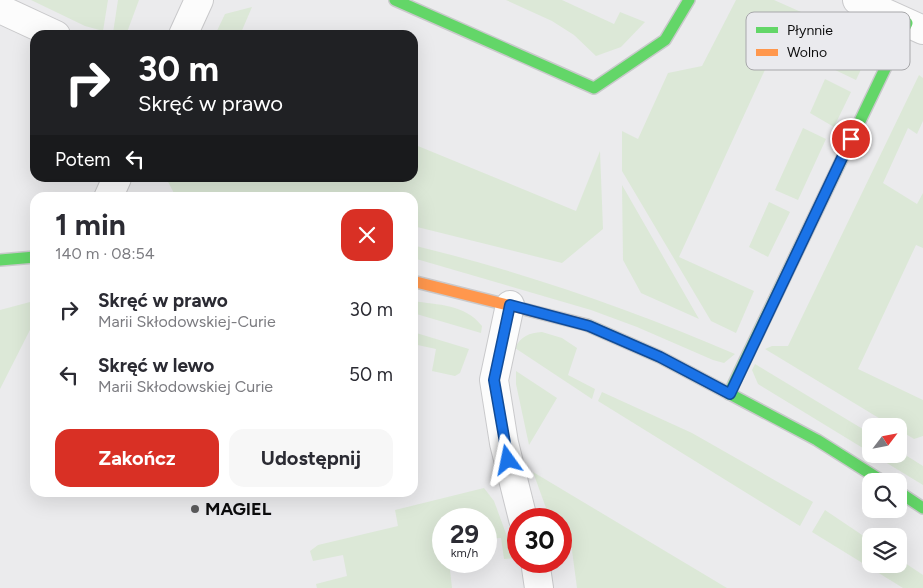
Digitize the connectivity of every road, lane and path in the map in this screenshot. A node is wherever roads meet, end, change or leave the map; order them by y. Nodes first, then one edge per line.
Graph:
1 (199, 0) edge
2 (395, 0) edge
3 (689, 0) edge
4 (857, 0) edge
5 (0, 9) edge
6 (883, 12) edge
7 (45, 30) edge
8 (185, 30) edge
9 (893, 70) edge
10 (30, 257) edge
11 (0, 260) edge
12 (418, 282) edge
13 (510, 305) junction
14 (730, 394) junction
15 (869, 473) edge
16 (907, 497) edge
17 (520, 508) edge
18 (923, 508) edge
19 (537, 573) edge
20 (539, 588) edge

1 - 8 street
2 - 3 street
4 - 6 street
5 - 7 street
9 - 14 street
10 - 11 street
12 - 13 street
13 - 14 street
13 - 17 street
14 - 15 street
16 - 18 street
19 - 20 street

